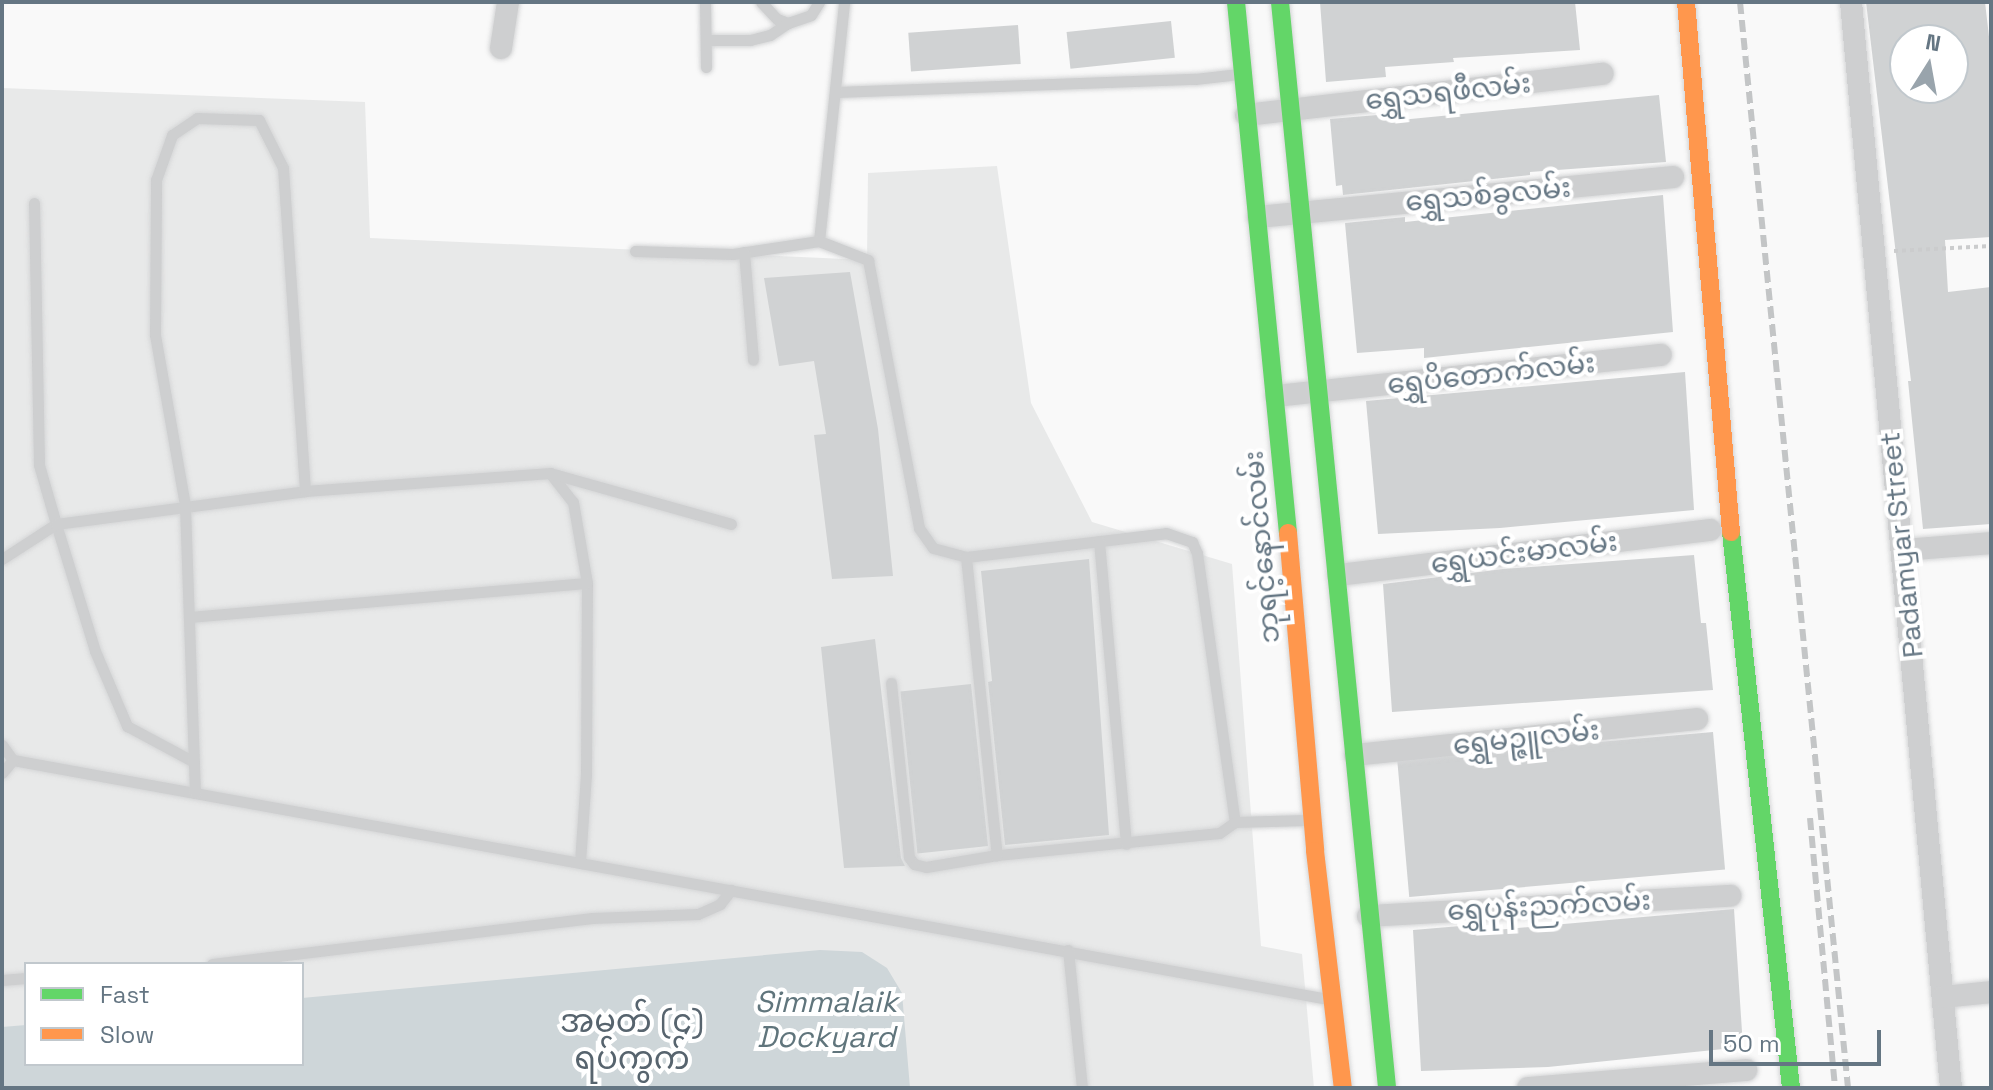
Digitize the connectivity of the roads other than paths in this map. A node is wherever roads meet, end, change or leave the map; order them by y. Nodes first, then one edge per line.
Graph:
1 (508, 2) edge
2 (705, 2) edge
3 (761, 2) edge
4 (819, 2) edge
5 (844, 2) edge
6 (1236, 2) edge
7 (1280, 2) edge
8 (1686, 2) edge
9 (1851, 2) edge
10 (788, 23) junction
11 (707, 40) junction
12 (501, 48) dead end
13 (706, 67) dead end
14 (1243, 73) junction
15 (1603, 74) dead end
16 (836, 92) junction
17 (1292, 108) junction
18 (1246, 115) junction
19 (1673, 177) dead end
20 (34, 203) dead end
21 (1303, 211) junction
22 (1258, 217) junction
23 (819, 241) junction
24 (635, 251) dead end
25 (744, 252) junction
26 (1661, 355) dead end
27 (753, 360) dead end
28 (1321, 392) junction
29 (1276, 396) junction
30 (550, 473) junction
31 (305, 491) junction
32 (185, 505) junction
33 (56, 524) junction
34 (731, 524) dead end
35 (1710, 530) dead end
36 (1099, 541) junction
37 (1991, 543) edge
38 (1903, 550) junction
39 (966, 557) junction
40 (2, 559) edge
41 (1338, 575) junction
42 (587, 583) junction
43 (189, 617) junction
44 (891, 683) dead end
45 (1697, 719) dead end
46 (2, 745) edge
47 (1355, 755) junction
48 (13, 760) junction
49 (194, 762) junction
50 (2, 773) edge
51 (195, 793) junction
52 (1313, 820) junction
53 (1235, 822) junction
54 (1126, 844) junction
55 (997, 855) junction
56 (580, 863) junction
57 (731, 890) junction
58 (1730, 896) dead end
59 (1368, 916) junction
60 (1068, 950) junction
61 (229, 962) edge
62 (24, 978) edge
63 (2, 980) edge
64 (1991, 992) edge
65 (1378, 995) junction
66 (1943, 997) junction
67 (1334, 1000) junction
68 (1746, 1070) dead end
69 (1082, 1088) edge
70 (1343, 1088) edge
71 (1387, 1088) edge
72 (1528, 1088) edge
73 (1791, 1088) edge
74 (1951, 1088) edge

1 - 12 street
2 - 11 lane
3 - 10 lane
4 - 10 lane
5 - 16 lane
6 - 14 main road, ဘုရင့်နောင်လမ်း
7 - 17 main road
8 - 73 main road
9 - 38 street, Padamyar Street
10 - 11 lane
11 - 13 lane
14 - 16 lane
14 - 18 main road, ဘုရင့်နောင်လမ်း
15 - 17 street, ရွှေသရဖီလမ်း
16 - 23 lane
17 - 18 street, ရွှေသရဖီလမ်း
17 - 21 main road
18 - 22 main road, ဘုရင့်နောင်လမ်း
19 - 21 street, ရွှေသစ်ခွလမ်း
20 - 33 lane
21 - 22 street, ရွှေသစ်ခွလမ်း
21 - 28 main road
22 - 29 main road, ဘုရင့်နောင်လမ်း
23 - 25 lane
23 - 39 lane
24 - 25 lane
25 - 27 lane
26 - 28 street, ရွှေပိတောက်လမ်း
28 - 29 street, ရွှေပိတောက်လမ်း
28 - 41 main road
29 - 52 main road, ဘုရင့်နောင်လမ်း
30 - 31 lane
30 - 34 lane
30 - 42 lane
31 - 32 lane
31 - 32 lane
32 - 33 lane
32 - 43 lane
33 - 40 lane
33 - 49 lane
35 - 41 street, ရွှေယင်းမာလမ်း
36 - 39 lane
36 - 53 lane
36 - 54 lane
37 - 38 street
38 - 66 street, Padamyar Street
39 - 55 lane
41 - 47 main road
42 - 43 lane
42 - 56 lane
43 - 49 lane
44 - 55 lane
45 - 47 street, ရွှေမဉ္ဇူလမ်း
46 - 48 lane
47 - 59 main road
48 - 50 lane
48 - 51 lane
49 - 51 lane
51 - 56 lane
52 - 53 lane
52 - 67 main road, ဘုရင့်နောင်လမ်း
53 - 54 lane
54 - 55 lane
56 - 57 lane
57 - 60 lane
57 - 61 lane
58 - 59 street, ရွှေပုန်းညက်လမ်း
59 - 65 main road
60 - 67 lane
60 - 69 lane
62 - 63 lane
64 - 66 street
65 - 67 street
65 - 71 main road
66 - 74 street, Padamyar Street
67 - 70 main road, ဘုရင့်နောင်လမ်း
68 - 72 street

